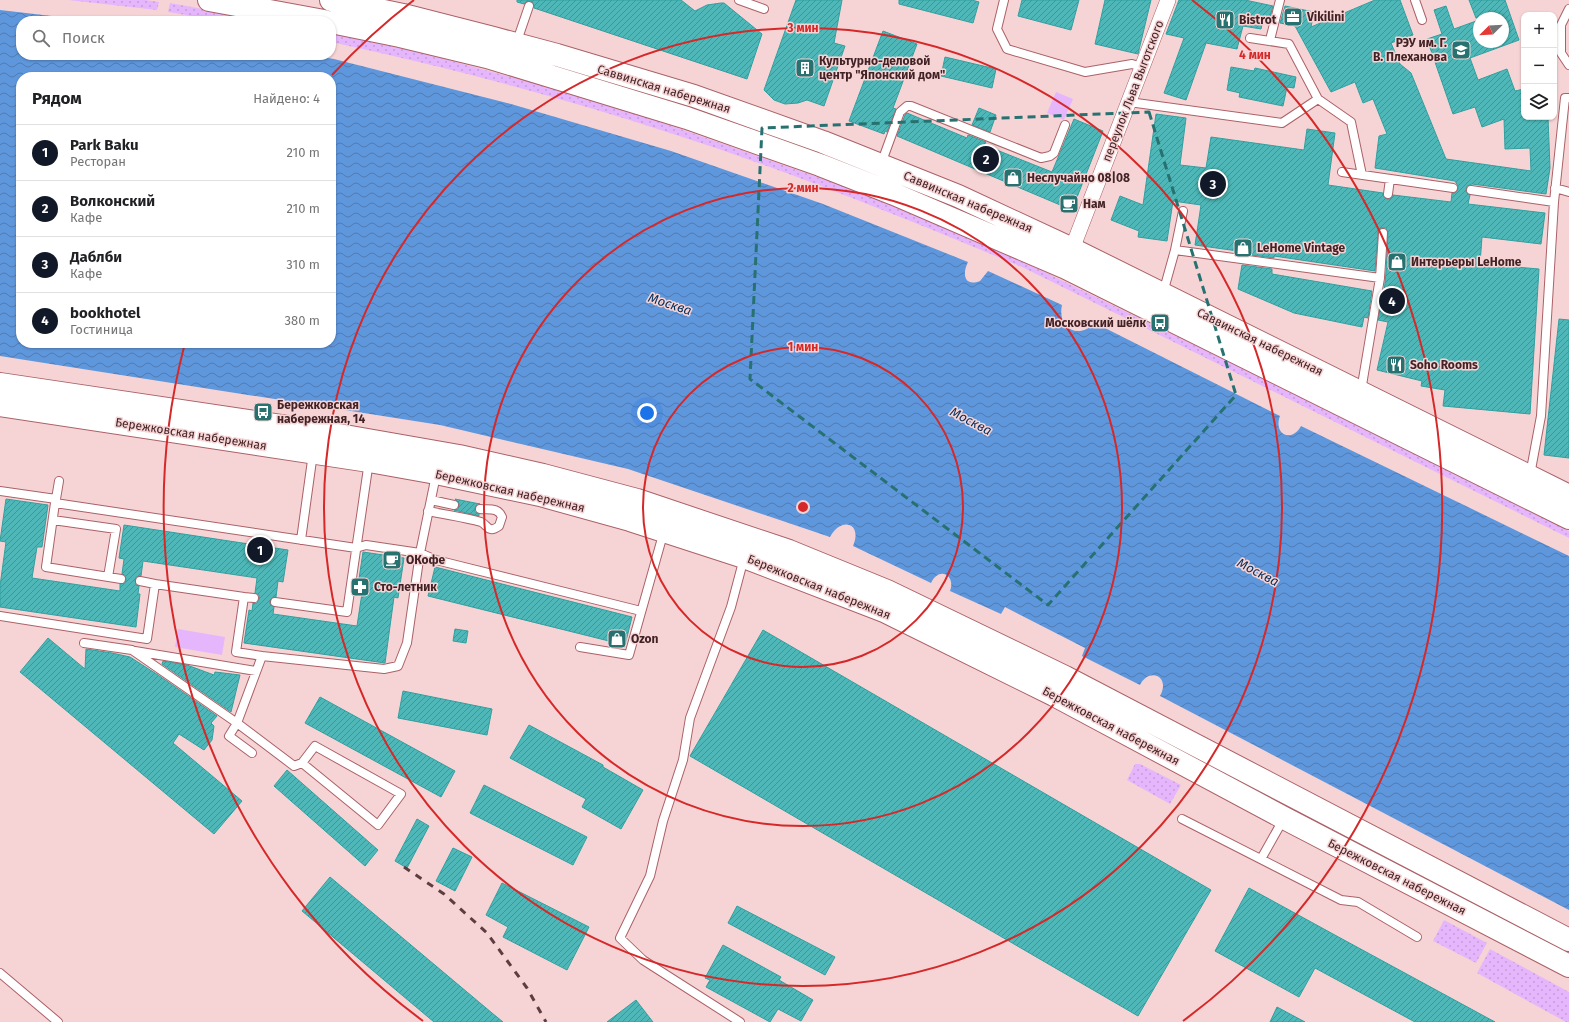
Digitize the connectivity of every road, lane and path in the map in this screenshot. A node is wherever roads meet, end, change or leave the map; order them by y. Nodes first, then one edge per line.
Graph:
1 (208, 0) edge
2 (331, 0) edge
3 (738, 0) edge
4 (1004, 0) edge
5 (1168, 0) edge
6 (1280, 0) edge
7 (1415, 0) edge
8 (529, 6) dead end
9 (764, 9) dead end
10 (1569, 9) edge
11 (296, 16) edge
12 (1422, 20) dead end
13 (336, 23) edge
14 (1250, 38) dead end
15 (1270, 40) junction
16 (516, 44) junction
17 (1569, 65) edge
18 (1142, 67) junction
19 (1569, 98) edge
20 (1318, 99) junction
21 (1129, 102) junction
22 (1065, 125) dead end
23 (881, 165) junction
24 (1342, 172) dead end
25 (1362, 174) junction
26 (1390, 179) junction
27 (1453, 188) dead end
28 (1555, 188) junction
29 (1470, 190) dead end
30 (1569, 192) edge
31 (1388, 194) dead end
32 (1554, 202) junction
33 (1183, 211) dead end
34 (1382, 233) dead end
35 (1072, 249) junction
36 (1175, 250) junction
37 (1380, 278) junction
38 (1163, 294) junction
39 (0, 384) edge
40 (1361, 392) junction
41 (0, 405) edge
42 (313, 453) junction
43 (369, 461) junction
44 (438, 463) junction
45 (1529, 476) junction
46 (59, 481) dead end
47 (0, 491) edge
48 (1569, 496) edge
49 (430, 500) junction
50 (56, 501) junction
51 (454, 505) dead end
52 (480, 509) dead end
53 (428, 511) junction
54 (1569, 518) edge
55 (53, 520) junction
56 (664, 531) junction
57 (301, 540) junction
58 (356, 548) junction
59 (420, 552) junction
60 (744, 557) junction
61 (108, 577) junction
62 (121, 579) dead end
63 (140, 581) dead end
64 (155, 584) junction
65 (244, 597) junction
66 (254, 598) dead end
67 (275, 602) dead end
68 (641, 611) junction
69 (0, 616) edge
70 (84, 643) dead end
71 (580, 647) dead end
72 (132, 650) junction
73 (262, 656) junction
74 (256, 671) junction
75 (237, 723) junction
76 (252, 753) dead end
77 (302, 763) junction
78 (1284, 818) junction
79 (1182, 819) dead end
80 (1261, 859) junction
81 (1417, 937) dead end
82 (1569, 940) edge
83 (1569, 966) edge
84 (0, 973) edge
85 (58, 1022) edge
86 (740, 1022) edge

1 - 11 main road
2 - 16 main road, Саввинская набережная
3 - 9 lane
4 - 18 lane
5 - 18 street, переулок Льва Выготского
6 - 15 lane
7 - 12 lane
8 - 16 lane
10 - 17 lane
13 - 54 main road, Саввинская набережная
14 - 15 lane
15 - 20 lane
16 - 23 main road, Саввинская набережная
18 - 21 street, переулок Льва Выготского
19 - 28 lane
20 - 21 lane
20 - 25 lane
21 - 35 street, переулок Льва Выготского
22 - 23 lane
23 - 35 main road, Саввинская набережная
24 - 25 lane
25 - 26 lane
26 - 27 lane
26 - 31 lane
28 - 30 lane
28 - 32 lane
29 - 32 lane
32 - 45 lane
33 - 36 lane
34 - 37 lane
35 - 38 main road, Саввинская набережная
36 - 37 lane
36 - 38 lane
37 - 40 lane
38 - 40 main road, Саввинская набережная
39 - 44 main road, Бережковская набережная
40 - 45 main road, Саввинская набережная
41 - 42 main road, Бережковская набережная
42 - 43 main road, Бережковская набережная
42 - 57 lane
43 - 44 main road, Бережковская набережная
43 - 58 lane
44 - 49 lane
44 - 56 main road, Бережковская набережная
44 - 82 main road, Бережковская набережная
45 - 48 main road, Саввинская набережная
46 - 50 lane
47 - 50 lane
49 - 51 lane
49 - 53 lane
50 - 55 lane
50 - 57 lane
52 - 53 lane
53 - 59 lane
55 - 61 lane
55 - 61 lane
56 - 60 main road, Бережковская набережная
56 - 68 lane
57 - 58 lane
58 - 59 lane
58 - 67 lane
59 - 68 lane
59 - 73 lane
60 - 78 main road, Бережковская набережная
60 - 86 lane
61 - 62 lane
63 - 64 lane
64 - 65 lane
64 - 69 lane
65 - 66 lane
65 - 73 lane
68 - 71 lane
70 - 72 lane
72 - 74 lane
72 - 75 lane
73 - 74 lane
74 - 75 lane
75 - 76 lane
75 - 77 lane
77 - 77 lane
78 - 80 lane
78 - 83 main road, Бережковская набережная
79 - 80 lane
80 - 81 lane
84 - 85 lane

